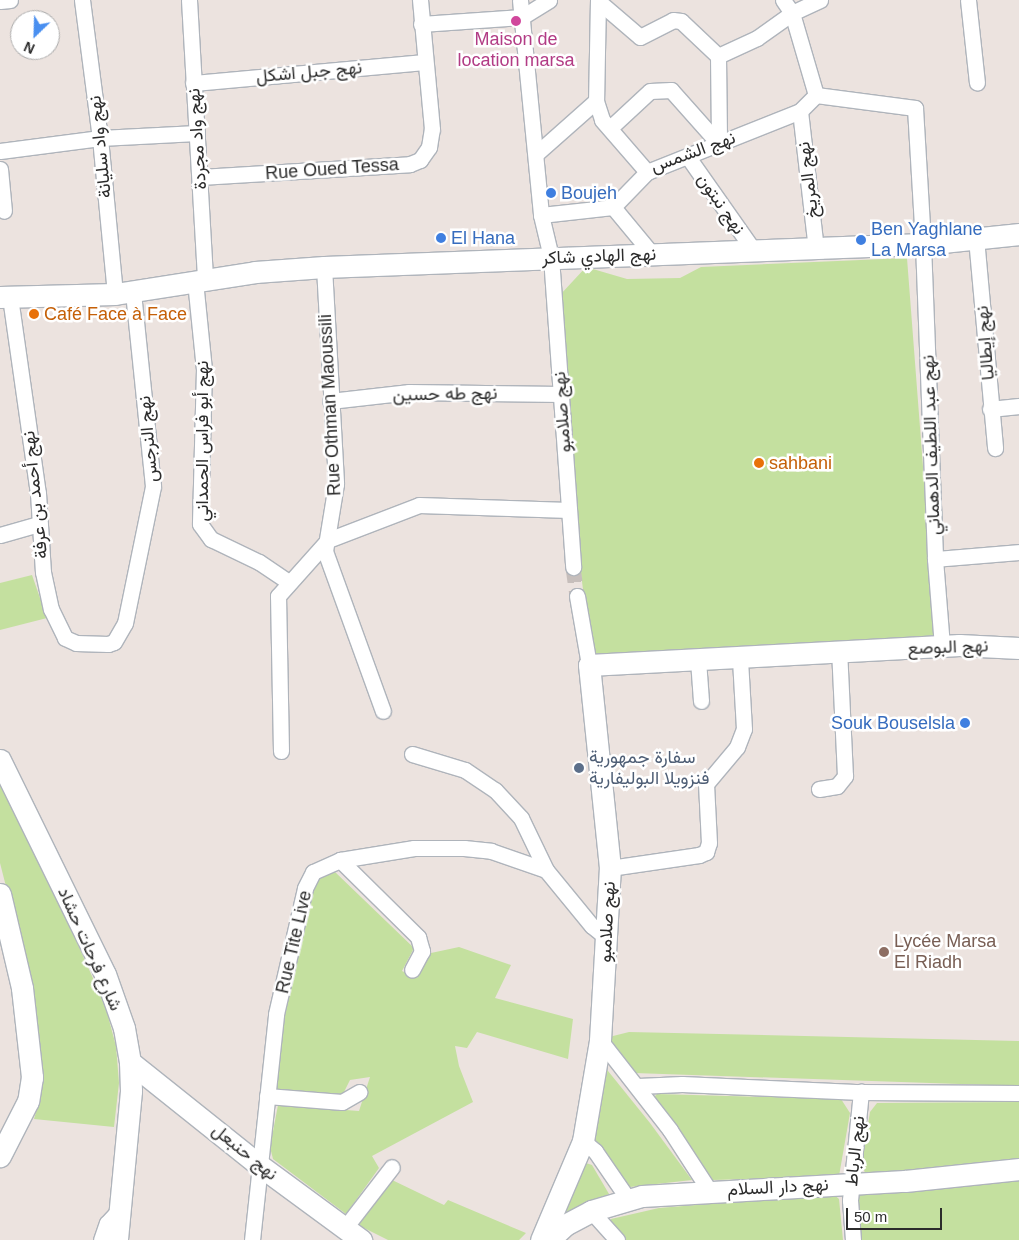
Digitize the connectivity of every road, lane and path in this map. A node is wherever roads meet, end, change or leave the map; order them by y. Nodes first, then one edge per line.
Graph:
1 (10, 0) edge
2 (82, 0) edge
3 (189, 0) edge
4 (420, 0) edge
5 (520, 0) edge
6 (549, 0) edge
7 (783, 0) edge
8 (820, 0) edge
9 (968, 0) edge
10 (0, 1) edge
11 (598, 1) edge
12 (792, 13) junction
13 (522, 17) junction
14 (421, 24) junction
15 (718, 56) junction
16 (425, 62) junction
17 (193, 83) junction
18 (976, 83) dead end
19 (816, 95) junction
20 (596, 100) junction
21 (800, 111) junction
22 (610, 128) junction
23 (197, 133) junction
24 (100, 138) junction
25 (719, 144) junction
26 (0, 151) edge
27 (536, 154) junction
28 (688, 157) junction
29 (0, 169) edge
30 (647, 172) junction
31 (200, 177) junction
32 (613, 207) junction
33 (4, 211) dead end
34 (541, 215) junction
35 (1019, 234) edge
36 (976, 238) junction
37 (923, 244) junction
38 (816, 249) junction
39 (754, 250) junction
40 (652, 254) junction
41 (551, 257) junction
42 (324, 267) junction
43 (200, 280) junction
44 (124, 293) junction
45 (5, 297) edge
46 (561, 394) junction
47 (330, 401) junction
48 (1019, 406) edge
49 (990, 409) junction
50 (995, 448) dead end
51 (569, 510) junction
52 (39, 524) junction
53 (0, 535) edge
54 (328, 540) junction
55 (1019, 552) edge
56 (935, 559) junction
57 (573, 567) tunnel mouth
58 (289, 582) junction
59 (577, 596) tunnel mouth
60 (114, 642) joint
61 (942, 646) junction
62 (1019, 648) edge
63 (839, 652) junction
64 (740, 659) junction
65 (698, 660) junction
66 (589, 665) junction
67 (701, 701) dead end
68 (383, 711) dead end
69 (281, 751) dead end
70 (412, 754) dead end
71 (0, 760) edge
72 (819, 789) dead end
73 (340, 860) junction
74 (610, 868) junction
75 (546, 870) junction
76 (0, 894) edge
77 (608, 939) junction
78 (412, 970) dead end
79 (600, 1040) junction
80 (130, 1062) junction
81 (638, 1086) junction
82 (358, 1092) dead end
83 (861, 1092) junction
84 (1019, 1093) edge
85 (267, 1096) junction
86 (583, 1141) junction
87 (0, 1156) edge
88 (259, 1165) junction
89 (392, 1167) dead end
90 (1019, 1169) edge
91 (852, 1184) junction
92 (709, 1190) junction
93 (628, 1199) junction
94 (120, 1209) junction
95 (591, 1211) junction
96 (352, 1234) edge
97 (101, 1240) edge
98 (117, 1240) edge
99 (252, 1240) edge
100 (541, 1240) edge
101 (549, 1240) edge
102 (617, 1240) edge
103 (853, 1240) edge

1 - 10 street
2 - 24 street, نهج واد سليانة
3 - 17 street, نهج واد مجردة
4 - 14 street, Rue Oued Tessa
5 - 13 street, نهج صلامبو
6 - 13 street
7 - 12 street
8 - 12 street
9 - 18 street
11 - 15 street
11 - 20 street, نهج الشمس
12 - 15 street
12 - 19 street
13 - 14 street
13 - 27 street, نهج صلامبو
14 - 16 street, Rue Oued Tessa
15 - 25 street
16 - 17 street, نهج جبل اشكل
16 - 31 street, Rue Oued Tessa
17 - 23 street, نهج واد مجردة
19 - 21 street, نهج الشمس
19 - 37 street, نهج عبد اللطيف الدهماني
20 - 22 street, نهج الشمس
20 - 27 street
21 - 25 street, نهج الشمس
21 - 38 street, نهج المريخ
22 - 25 street
22 - 30 street, نهج الشمس
23 - 24 street
23 - 31 street, نهج واد مجردة
24 - 26 street
24 - 44 street, نهج واد سليانة
25 - 28 street, نهج الشمس
27 - 34 street, نهج صلامبو
28 - 30 street, نهج الشمس
28 - 39 street, نهج نبتون
29 - 33 street
30 - 32 street
31 - 43 street, نهج واد مجردة
32 - 34 street
32 - 40 street
34 - 41 street, نهج صلامبو
35 - 36 street, نهج الهادي شاكر
36 - 37 street, نهج الهادي شاكر
36 - 49 street, نهج إيطاليا
37 - 38 street, نهج الهادي شاكر
37 - 56 street, نهج عبد اللطيف الدهماني
38 - 39 street, نهج الهادي شاكر
39 - 40 street, نهج الهادي شاكر
40 - 41 street, نهج الهادي شاكر
41 - 42 street, نهج الهادي شاكر
41 - 46 street, نهج صلامبو
42 - 43 street, نهج الهادي شاكر
42 - 47 street, Rue Othman Maoussili
43 - 44 street, نهج الهادي شاكر
43 - 58 street, نهج أبو فراس الحمداني
44 - 45 street, نهج الهادي شاكر
44 - 60 street, نهج النرجس
45 - 52 street, نهج أحمد بن عرفة
46 - 47 street, نهج طه حسين
46 - 51 street, نهج صلامبو
47 - 54 street, Rue Othman Maoussili
48 - 49 street
49 - 50 street, نهج إيطاليا
51 - 54 street
51 - 57 street, نهج صلامبو
52 - 53 street
52 - 60 street, نهج أحمد بن عرفة
54 - 58 street
54 - 68 street, Rue Othman Maoussili
55 - 56 street
56 - 61 street, نهج عبد اللطيف الدهماني
58 - 69 street
59 - 66 street, نهج صلامبو
61 - 62 street, نهج البوصع
61 - 63 street, نهج البوصع
63 - 64 street, نهج البوصع
63 - 72 street
64 - 65 street, نهج البوصع
64 - 74 street
65 - 66 street, نهج البوصع
65 - 67 street
66 - 74 street, نهج صلامبو
70 - 75 street
71 - 80 street, شارع فرحات حشاد
73 - 75 street, Rue Tite Live
73 - 78 street
73 - 85 street, Rue Tite Live
74 - 77 street, نهج صلامبو
75 - 77 street
76 - 87 street
77 - 79 street, نهج صلامبو
79 - 81 street
79 - 86 street, نهج صلامبو
80 - 88 street, نهج حنبعل
80 - 94 street, شارع فرحات حشاد
81 - 83 street
81 - 92 street
82 - 85 street
83 - 84 street
83 - 91 street, نهج الرباط
85 - 88 street, Rue Tite Live
86 - 93 street
86 - 100 street, نهج صلامبو
88 - 96 street, نهج حنبعل
88 - 99 street, Rue Tite Live
89 - 96 street
90 - 91 street, نهج دار السلام
91 - 92 street, نهج دار السلام
91 - 103 street, نهج الرباط
92 - 93 street, نهج دار السلام
93 - 95 street, نهج دار السلام
94 - 97 street
94 - 98 street, شارع فرحات حشاد
95 - 101 street, نهج دار السلام
95 - 102 street

